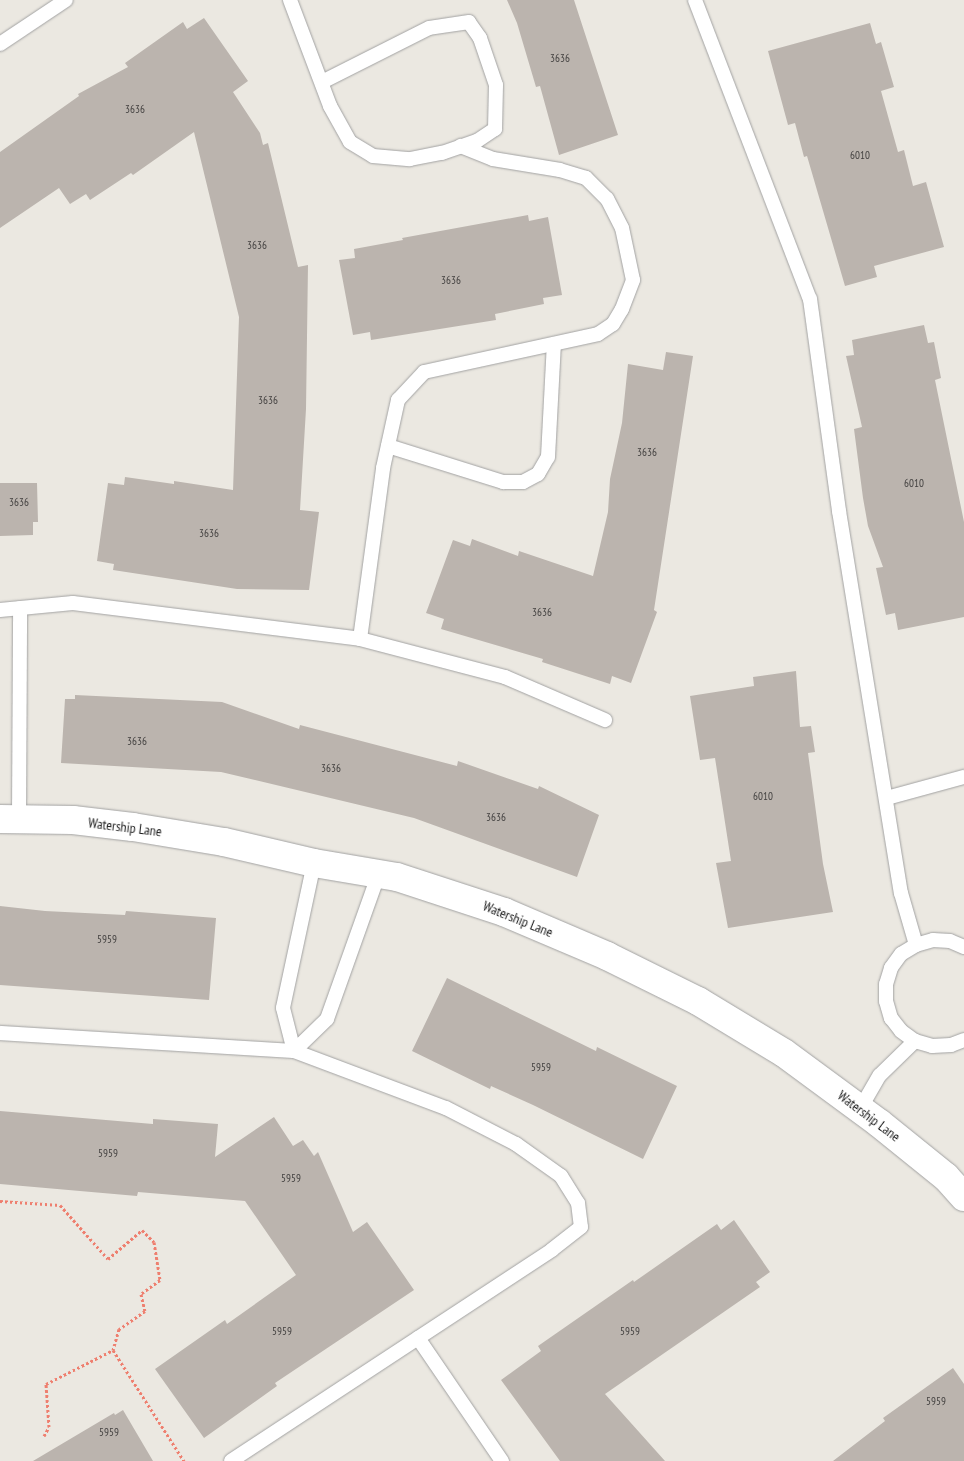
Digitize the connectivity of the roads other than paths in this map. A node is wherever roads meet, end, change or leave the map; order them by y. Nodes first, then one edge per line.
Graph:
1 (66, 0) edge
2 (290, 0) edge
3 (695, 0) edge
4 (0, 44) edge
5 (322, 82) junction
6 (461, 146) junction
7 (554, 344) junction
8 (388, 446) junction
9 (20, 608) junction
10 (0, 610) edge
11 (360, 639) junction
12 (605, 720) dead end
13 (964, 777) edge
14 (886, 798) junction
15 (10, 819) edge
16 (314, 862) junction
17 (379, 873) junction
18 (916, 945) junction
19 (964, 947) edge
20 (0, 1033) edge
21 (964, 1040) edge
22 (915, 1041) junction
23 (294, 1051) junction
24 (860, 1109) junction
25 (964, 1197) edge
26 (418, 1338) junction
27 (231, 1461) edge
28 (502, 1461) edge

1 - 4 lane
2 - 5 lane
3 - 14 lane
5 - 6 lane
5 - 6 lane
6 - 7 lane
7 - 8 lane
7 - 8 lane
8 - 11 lane
9 - 10 lane
9 - 11 lane
9 - 15 lane
11 - 12 lane
13 - 14 lane
14 - 18 lane
15 - 16 street, Watership Lane
16 - 17 street, Watership Lane
16 - 23 lane
17 - 23 lane
17 - 24 street, Watership Lane
18 - 19 lane
18 - 22 lane
20 - 23 lane
21 - 22 lane
22 - 24 lane
23 - 26 lane
24 - 25 street, Watership Lane
26 - 27 lane
26 - 28 lane

